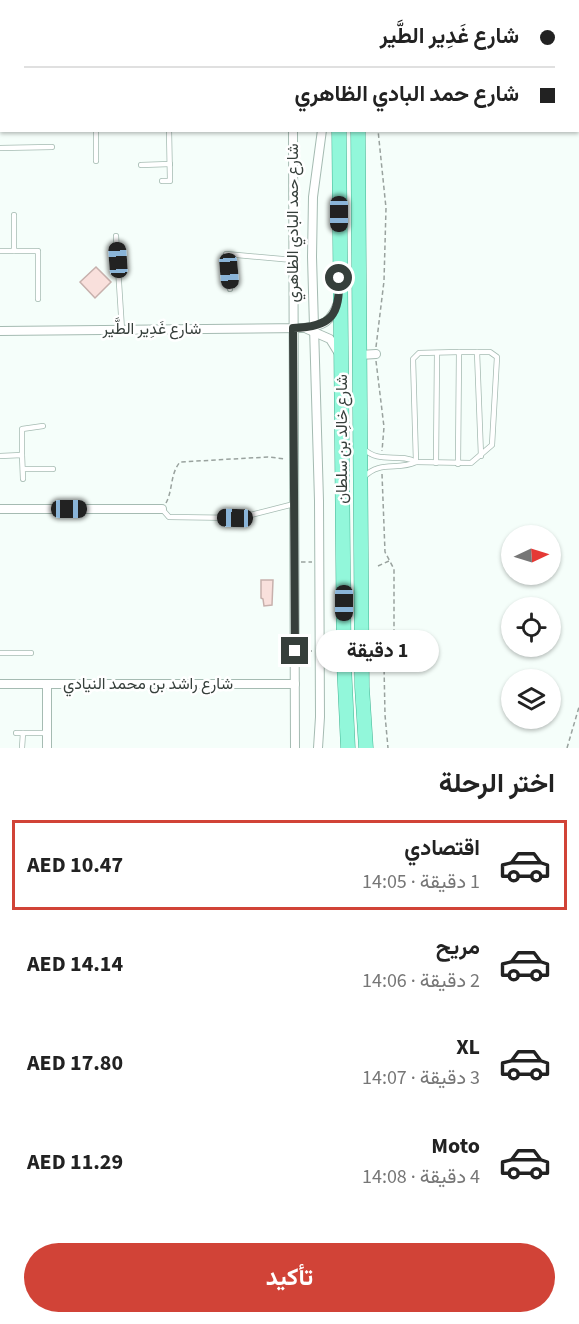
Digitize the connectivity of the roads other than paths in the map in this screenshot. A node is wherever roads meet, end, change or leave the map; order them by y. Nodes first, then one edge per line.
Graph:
1 (96, 132) edge
2 (169, 132) edge
3 (292, 132) edge
4 (322, 132) edge
5 (339, 132) edge
6 (358, 132) edge
7 (52, 147) dead end
8 (0, 148) edge
9 (162, 148) dead end
10 (169, 148) junction
11 (96, 161) dead end
12 (170, 164) junction
13 (141, 165) dead end
14 (162, 181) dead end
15 (14, 215) dead end
16 (116, 236) dead end
17 (0, 251) edge
18 (14, 251) junction
19 (293, 260) junction
20 (230, 290) dead end
21 (38, 299) dead end
22 (340, 299) junction
23 (293, 328) junction
24 (309, 329) junction
25 (122, 330) junction
26 (0, 331) edge
27 (459, 352) junction
28 (477, 352) junction
29 (437, 353) junction
30 (376, 354) road end
31 (360, 355) junction
32 (342, 362) junction
33 (43, 426) dead end
34 (361, 444) junction
35 (22, 455) junction
36 (0, 456) edge
37 (481, 456) junction
38 (417, 462) junction
39 (436, 463) junction
40 (458, 464) junction
41 (22, 469) junction
42 (53, 469) dead end
43 (23, 479) dead end
44 (361, 482) junction
45 (294, 504) junction
46 (0, 509) edge
47 (162, 509) joint
48 (0, 653) edge
49 (31, 653) dead end
50 (0, 684) edge
51 (295, 684) junction
52 (47, 685) junction
53 (47, 733) junction
54 (22, 748) edge
55 (47, 748) edge
56 (295, 748) edge
57 (318, 748) edge
58 (348, 748) edge
59 (366, 748) edge

1 - 11 lane
2 - 10 lane
3 - 19 street, شارع حمد البادي الظاهري
4 - 24 street
5 - 22 main road, شارع خالِد بن سلطان
6 - 31 main road, شارع خالِد بن سلطان
7 - 8 lane
9 - 10 lane
10 - 12 lane
12 - 13 lane
12 - 14 lane
15 - 18 lane
16 - 25 lane
17 - 18 lane
18 - 21 lane
19 - 20 lane
19 - 23 street, شارع حمد البادي الظاهري
22 - 24 street
22 - 32 main road, شارع خالِد بن سلطان
23 - 24 street, شارع غَدِير الطَّير
23 - 25 street, شارع غَدِير الطَّير
23 - 45 street, شارع حمد البادي الظاهري
24 - 32 street
24 - 57 street
25 - 26 street, شارع غَدِير الطَّير
27 - 28 lane
27 - 29 lane
27 - 40 lane
28 - 37 lane
28 - 37 lane
29 - 38 lane
29 - 39 lane
30 - 31 street
31 - 34 main road, شارع خالِد بن سلطان
32 - 58 main road, شارع خالِد بن سلطان
33 - 35 lane
34 - 38 lane
34 - 44 main road, شارع خالِد بن سلطان
35 - 36 lane
35 - 41 lane
37 - 40 lane
38 - 39 lane
38 - 44 lane
39 - 40 lane
41 - 42 lane
41 - 43 lane
44 - 59 main road, شارع خالِد بن سلطان
45 - 47 lane
45 - 51 street, شارع حمد البادي الظاهري
46 - 47 street
48 - 49 lane
50 - 52 street, شارع راشد بن محمد النيادي
51 - 52 street, شارع راشد بن محمد النيادي
51 - 56 street, شارع حمد البادي الظاهري
52 - 53 street
53 - 54 lane
53 - 55 street

